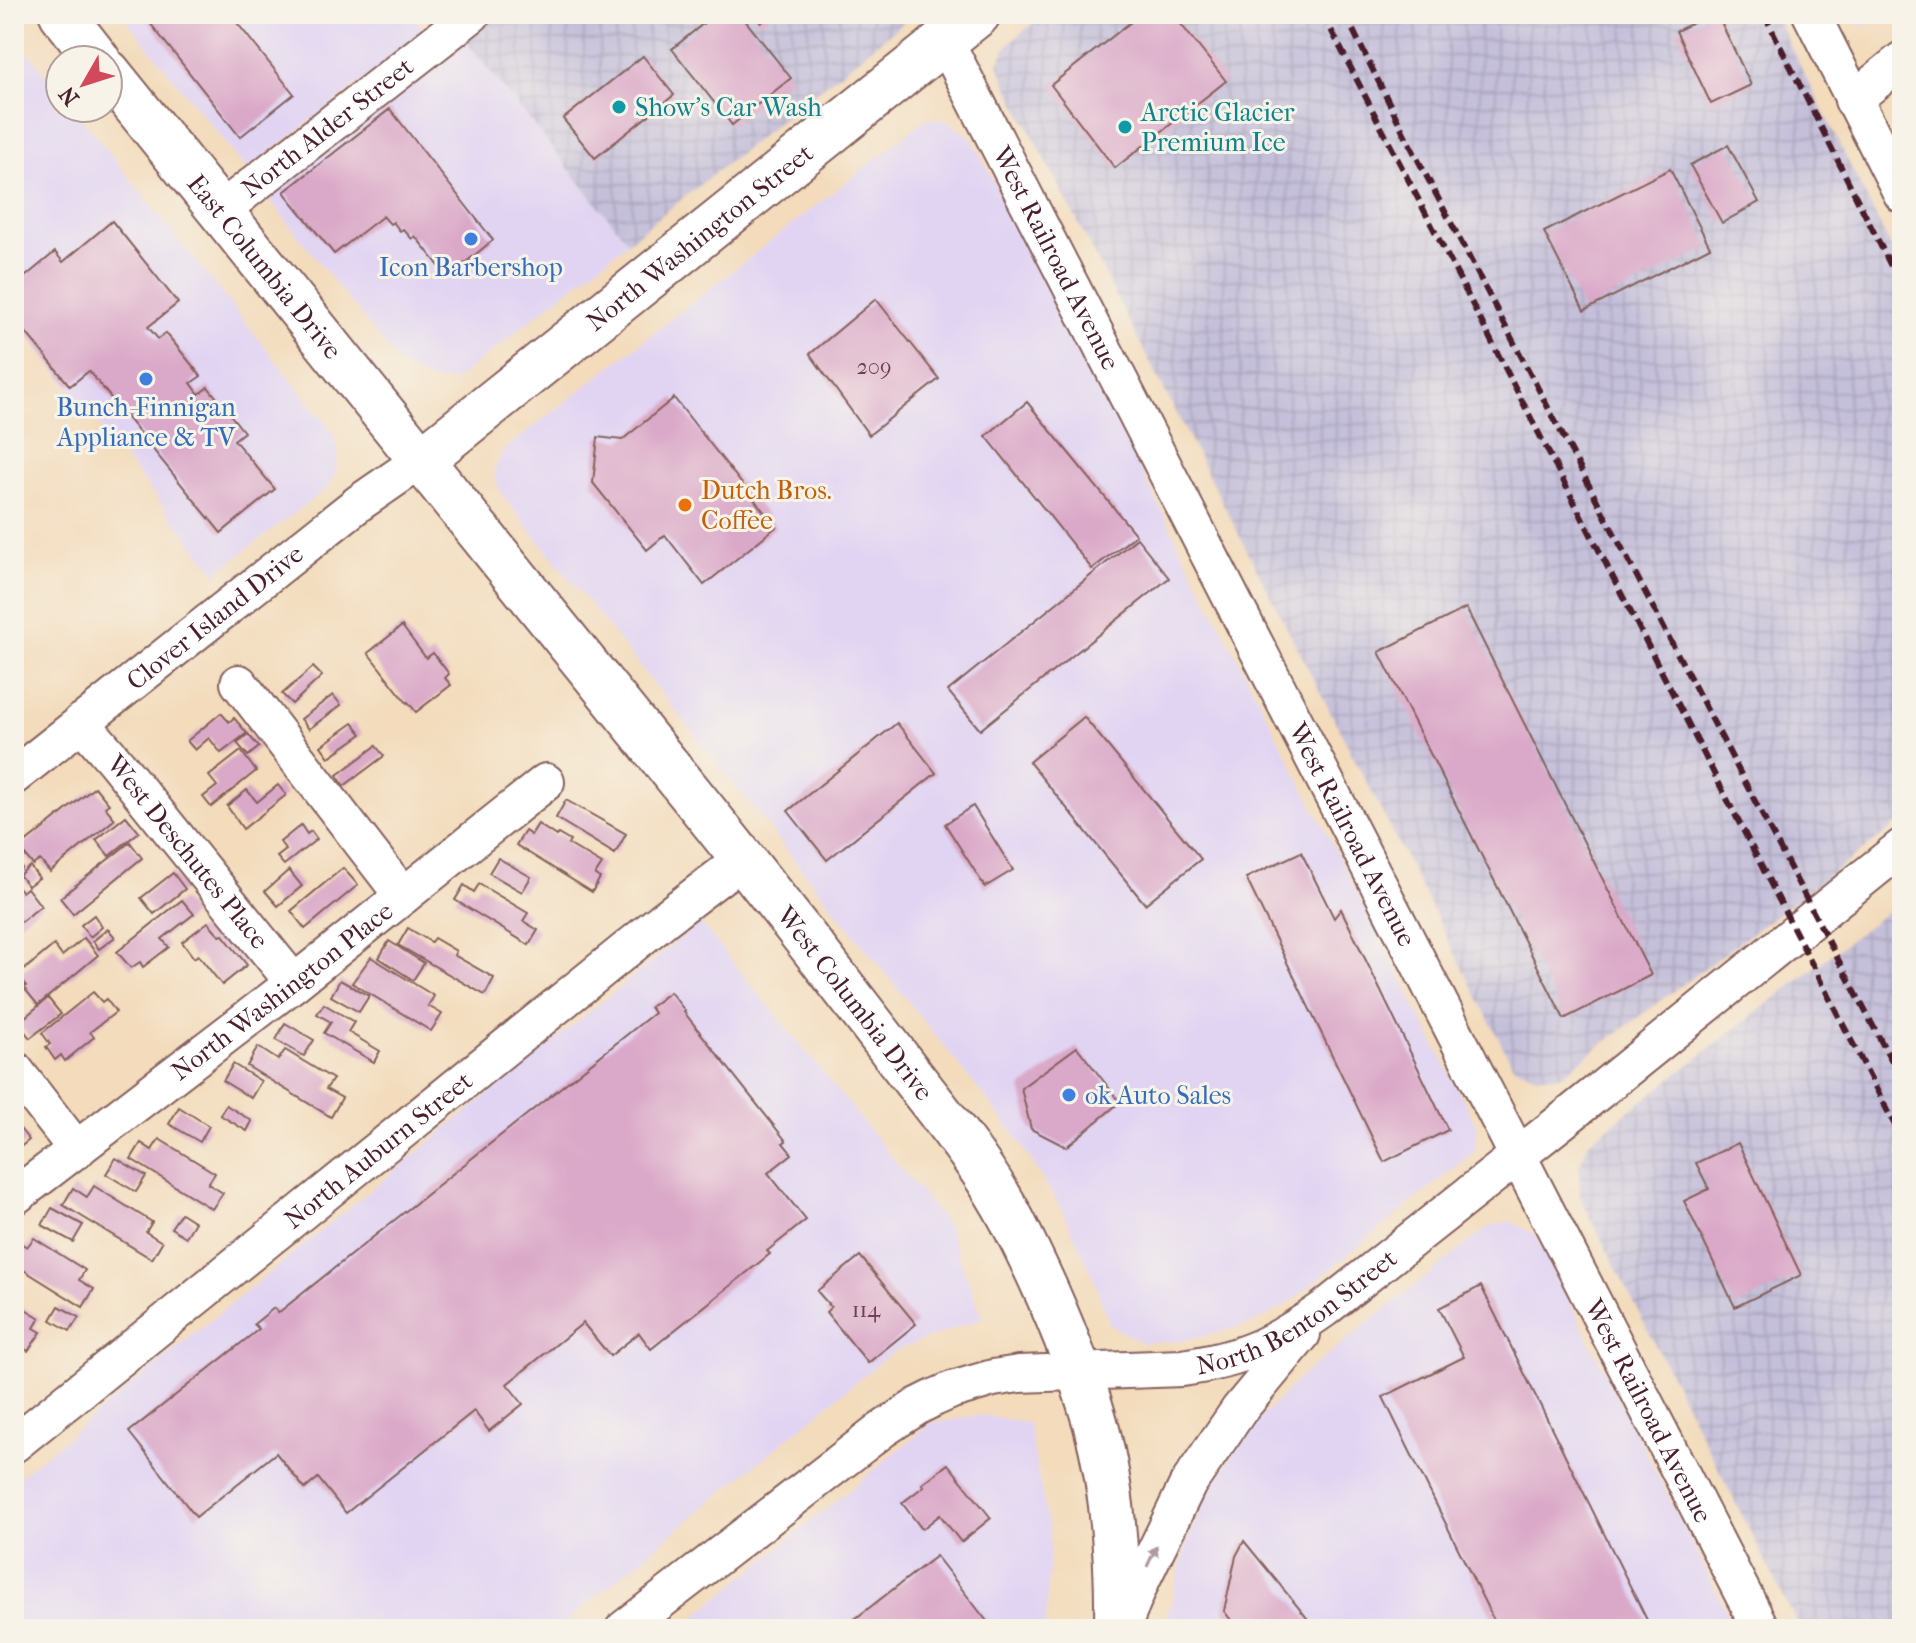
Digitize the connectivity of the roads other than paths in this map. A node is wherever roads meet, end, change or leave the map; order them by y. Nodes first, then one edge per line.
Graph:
1 (62, 14) edge
2 (472, 14) edge
3 (978, 14) edge
4 (1811, 14) edge
5 (945, 41) junction
6 (85, 44) edge
7 (1902, 60) edge
8 (124, 92) edge
9 (1853, 100) junction
10 (1902, 194) edge
11 (220, 211) junction
12 (420, 461) junction
13 (239, 683) dead end
14 (81, 722) junction
15 (14, 776) edge
16 (546, 782) dead end
17 (1902, 847) edge
18 (743, 859) junction
19 (403, 896) junction
20 (294, 983) junction
21 (14, 1069) edge
22 (77, 1150) junction
23 (1518, 1155) junction
24 (14, 1197) edge
25 (1324, 1309) junction
26 (1078, 1372) junction
27 (14, 1444) edge
28 (624, 1629) edge
29 (1117, 1629) edge
30 (1124, 1629) edge
31 (1761, 1629) edge

1 - 6 main road
2 - 11 street, North Alder Street
3 - 5 main road, North Washington Street
4 - 9 street
5 - 12 main road, North Washington Street
5 - 23 street, West Railroad Avenue
7 - 9 street
8 - 11 main road, East Columbia Drive
9 - 10 street
11 - 12 main road, East Columbia Drive
12 - 14 street, Clover Island Drive
12 - 18 main road, West Columbia Drive
13 - 19 street
14 - 15 street, Clover Island Drive
14 - 20 street, West Deschutes Place
16 - 19 street, North Washington Place
17 - 23 street, North Benton Street
18 - 26 main road, West Columbia Drive
18 - 27 street, North Auburn Street
19 - 20 street, North Washington Place
20 - 22 street, North Washington Place
21 - 22 street
22 - 24 street, North Washington Place
23 - 25 street, North Benton Street
23 - 31 street, West Railroad Avenue
25 - 26 street, North Benton Street
30 -> 25 street
26 - 28 street, North Benton Street
26 - 29 main road, West Columbia Drive

